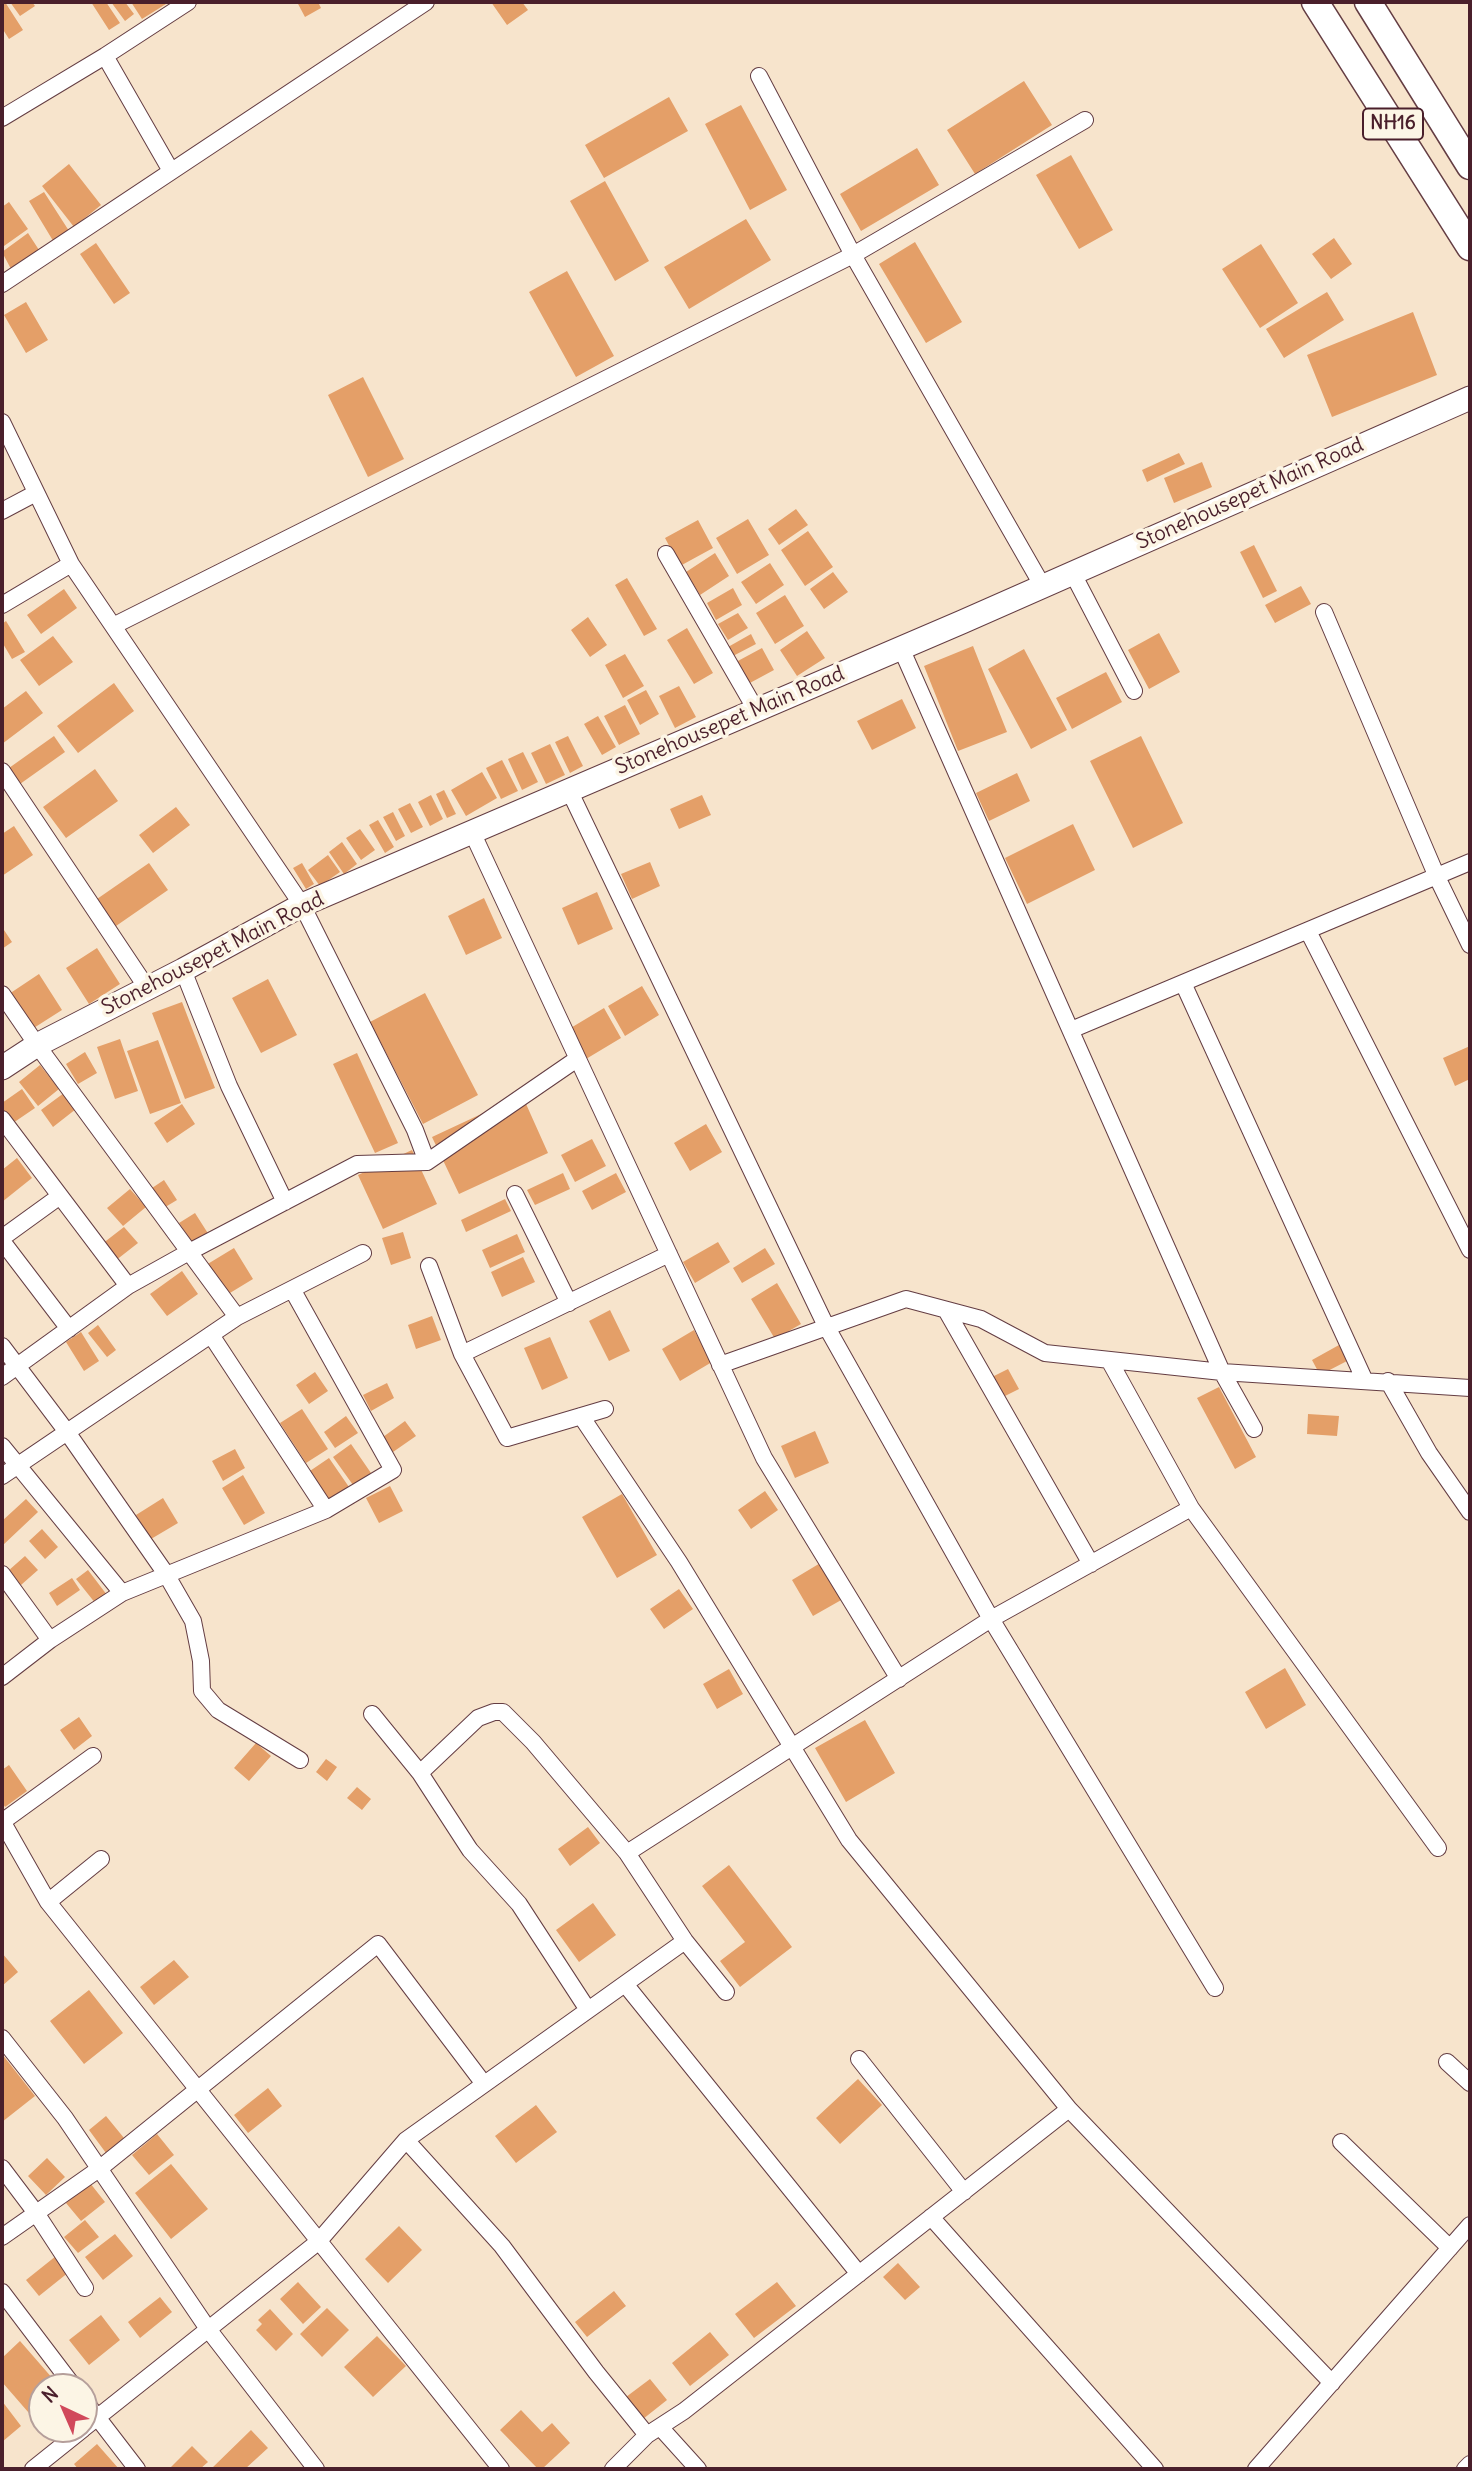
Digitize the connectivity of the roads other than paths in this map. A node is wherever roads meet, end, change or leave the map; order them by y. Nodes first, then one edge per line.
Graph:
1 (188, 2) edge
2 (426, 2) edge
3 (1315, 2) edge
4 (1368, 2) edge
5 (105, 56) junction
6 (760, 76) dead end
7 (2, 118) edge
8 (1085, 120) dead end
9 (1470, 166) edge
10 (171, 171) junction
11 (1470, 247) edge
12 (853, 255) junction
13 (2, 284) edge
14 (1470, 398) edge
15 (2, 422) edge
16 (36, 493) junction
17 (2, 511) edge
18 (666, 554) dead end
19 (71, 564) junction
20 (1072, 572) junction
21 (1042, 585) junction
22 (2, 605) edge
23 (1324, 612) dead end
24 (113, 626) junction
25 (901, 648) junction
26 (1135, 691) dead end
27 (756, 710) junction
28 (2, 771) edge
29 (569, 790) junction
30 (472, 832) junction
31 (1470, 862) edge
32 (1437, 877) junction
33 (302, 905) junction
34 (1308, 931) junction
35 (1470, 945) edge
36 (183, 970) junction
37 (1182, 983) junction
38 (147, 988) junction
39 (2, 994) edge
40 (1070, 1030) junction
41 (37, 1045) junction
42 (577, 1059) junction
43 (2, 1068) edge
44 (2, 1119) edge
45 (427, 1162) junction
46 (515, 1194) dead end
47 (60, 1196) junction
48 (285, 1202) junction
49 (2, 1239) edge
50 (1470, 1250) edge
51 (189, 1252) junction
52 (363, 1253) dead end
53 (669, 1254) junction
54 (429, 1266) dead end
55 (128, 1286) junction
56 (292, 1289) junction
57 (569, 1303) junction
58 (946, 1310) junction
59 (237, 1317) junction
60 (827, 1326) junction
61 (69, 1329) junction
62 (211, 1335) junction
63 (2, 1346) edge
64 (462, 1354) junction
65 (1109, 1360) junction
66 (18, 1365) junction
67 (720, 1365) junction
68 (1222, 1372) junction
69 (2, 1377) edge
70 (1365, 1381) junction
71 (1388, 1381) junction
72 (1470, 1388) edge
73 (605, 1409) dead end
74 (581, 1416) junction
75 (1254, 1429) dead end
76 (67, 1432) junction
77 (2, 1446) edge
78 (18, 1465) junction
79 (2, 1476) edge
80 (1191, 1508) junction
81 (326, 1510) junction
82 (1470, 1512) edge
83 (1091, 1564) junction
84 (2, 1574) edge
85 (166, 1574) junction
86 (122, 1593) junction
87 (991, 1619) junction
88 (50, 1640) junction
89 (2, 1677) edge
90 (899, 1679) junction
91 (372, 1714) dead end
92 (792, 1747) junction
93 (93, 1756) dead end
94 (300, 1760) dead end
95 (420, 1773) junction
96 (2, 1822) edge
97 (1438, 1848) dead end
98 (627, 1853) junction
99 (101, 1859) dead end
100 (48, 1902) junction
101 (685, 1941) junction
102 (625, 1984) junction
103 (1215, 1988) dead end
104 (726, 1992) dead end
105 (588, 2010) junction
106 (2, 2038) edge
107 (859, 2059) dead end
108 (1447, 2062) dead end
109 (1470, 2083) edge
110 (484, 2084) junction
111 (197, 2089) junction
112 (1069, 2109) junction
113 (406, 2140) junction
114 (1340, 2142) dead end
115 (2, 2168) edge
116 (99, 2169) junction
117 (964, 2192) junction
118 (36, 2213) junction
119 (931, 2217) junction
120 (1470, 2225) edge
121 (2, 2237) edge
122 (318, 2242) junction
123 (1450, 2248) junction
124 (859, 2274) junction
125 (85, 2288) dead end
126 (2, 2292) edge
127 (208, 2329) junction
128 (63, 2373) edge
129 (1332, 2383) junction
130 (98, 2417) edge
131 (98, 2419) edge
132 (654, 2431) junction
133 (66, 2443) edge
134 (1470, 2464) edge
135 (33, 2469) edge
136 (137, 2469) edge
137 (316, 2469) edge
138 (501, 2469) edge
139 (613, 2469) edge
140 (698, 2469) edge
141 (1155, 2469) edge
142 (1256, 2469) edge
143 (1465, 2469) edge

1 - 5 street
2 - 10 street
3 - 11 highway, NH16
4 - 9 highway, NH16
5 - 7 street
5 - 10 street
6 - 12 street
8 - 12 street
10 - 13 street
12 - 21 street
12 - 24 street
14 - 20 main road, Stonehousepet Main Road
15 - 16 street
16 - 17 street
16 - 19 street
18 - 27 street
19 - 22 street
19 - 24 street
20 - 21 main road, Stonehousepet Main Road
20 - 26 street
21 - 25 main road, Stonehousepet Main Road
23 - 32 street
24 - 33 street
25 - 27 main road, Stonehousepet Main Road
25 - 40 street
27 - 29 main road, Stonehousepet Main Road
28 - 38 street
29 - 30 main road, Stonehousepet Main Road
29 - 60 street
30 - 33 main road, Stonehousepet Main Road
30 - 42 street
31 - 32 street
32 - 34 street
32 - 35 street
33 - 36 main road, Stonehousepet Main Road
33 - 45 street
34 - 37 street
34 - 50 street
36 - 38 main road, Stonehousepet Main Road
36 - 48 street
37 - 40 street
37 - 70 street
38 - 41 main road, Stonehousepet Main Road
39 - 41 street
40 - 68 street
41 - 43 main road, Stonehousepet Main Road
41 - 51 street
42 - 45 street
42 - 53 street
44 - 47 street
45 - 48 street
46 - 57 street
47 - 49 street
47 - 55 street
48 - 51 street
49 - 61 street
51 - 55 street
51 - 59 street
52 - 56 street
53 - 57 street
53 - 67 street
54 - 64 street
55 - 61 street
56 - 59 street
56 - 81 street
57 - 64 street
58 - 60 street
58 - 65 street
58 - 83 street
59 - 62 street
60 - 67 street
60 - 87 street
61 - 66 street
62 - 76 street
62 - 81 street
63 - 66 street
64 - 74 street
65 - 68 street
65 - 80 street
66 - 69 street
66 - 76 street
67 - 90 street
68 - 70 street
68 - 75 street
70 - 71 street
71 - 72 street
71 - 82 street
73 - 74 street
74 - 92 street
76 - 78 street
76 - 85 street
77 - 78 street
78 - 79 street
78 - 86 street
80 - 83 street
80 - 97 street
81 - 85 street
83 - 87 street
84 - 88 street
85 - 86 street
85 - 94 street
86 - 88 street
87 - 90 street
87 - 103 street
88 - 89 street
90 - 92 street
91 - 95 street
92 - 98 street
92 - 112 street
93 - 96 street
95 - 98 street
95 - 105 street
96 - 100 street
98 - 101 street
99 - 100 street
100 - 111 street
101 - 102 street
101 - 104 street
102 - 105 street
102 - 124 street
105 - 110 street
106 - 116 street
107 - 117 street
108 - 109 street
110 - 111 street
110 - 113 street
111 - 116 street
111 - 122 street
112 - 117 street
112 - 129 street
113 - 122 street
113 - 132 street
114 - 123 street
115 - 118 street
116 - 118 street
116 - 127 street
117 - 119 street
118 - 121 street
118 - 125 street
119 - 124 street
119 - 141 street
120 - 123 street
122 - 127 street
122 - 138 street
123 - 129 street
124 - 132 street
126 - 128 street
127 - 130 street
127 - 137 street
129 - 142 street
131 - 136 street
132 - 139 street
132 - 140 street
133 - 135 street
134 - 143 street

